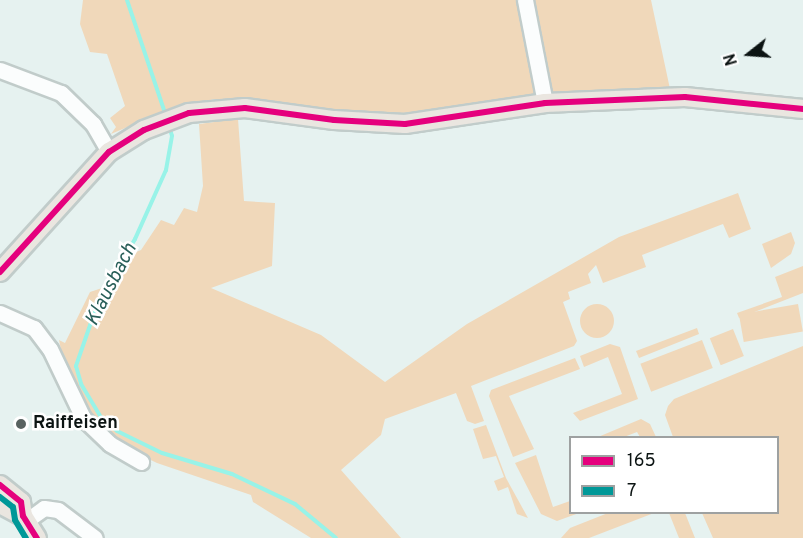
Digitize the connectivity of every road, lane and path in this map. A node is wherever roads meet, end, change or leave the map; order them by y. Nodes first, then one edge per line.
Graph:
1 (525, 0) edge
2 (0, 70) edge
3 (545, 103) junction
4 (803, 109) edge
5 (109, 152) junction
6 (0, 272) edge
7 (0, 313) edge
8 (141, 462) dead end
9 (0, 485) edge
10 (0, 504) edge
11 (25, 518) junction
12 (37, 538) edge
13 (95, 538) edge

1 - 3 street
2 - 5 street
3 - 4 main road
3 - 5 main road
5 - 6 main road
7 - 8 street
9 - 11 main road
10 - 11 main road
11 - 12 main road
11 - 13 street

